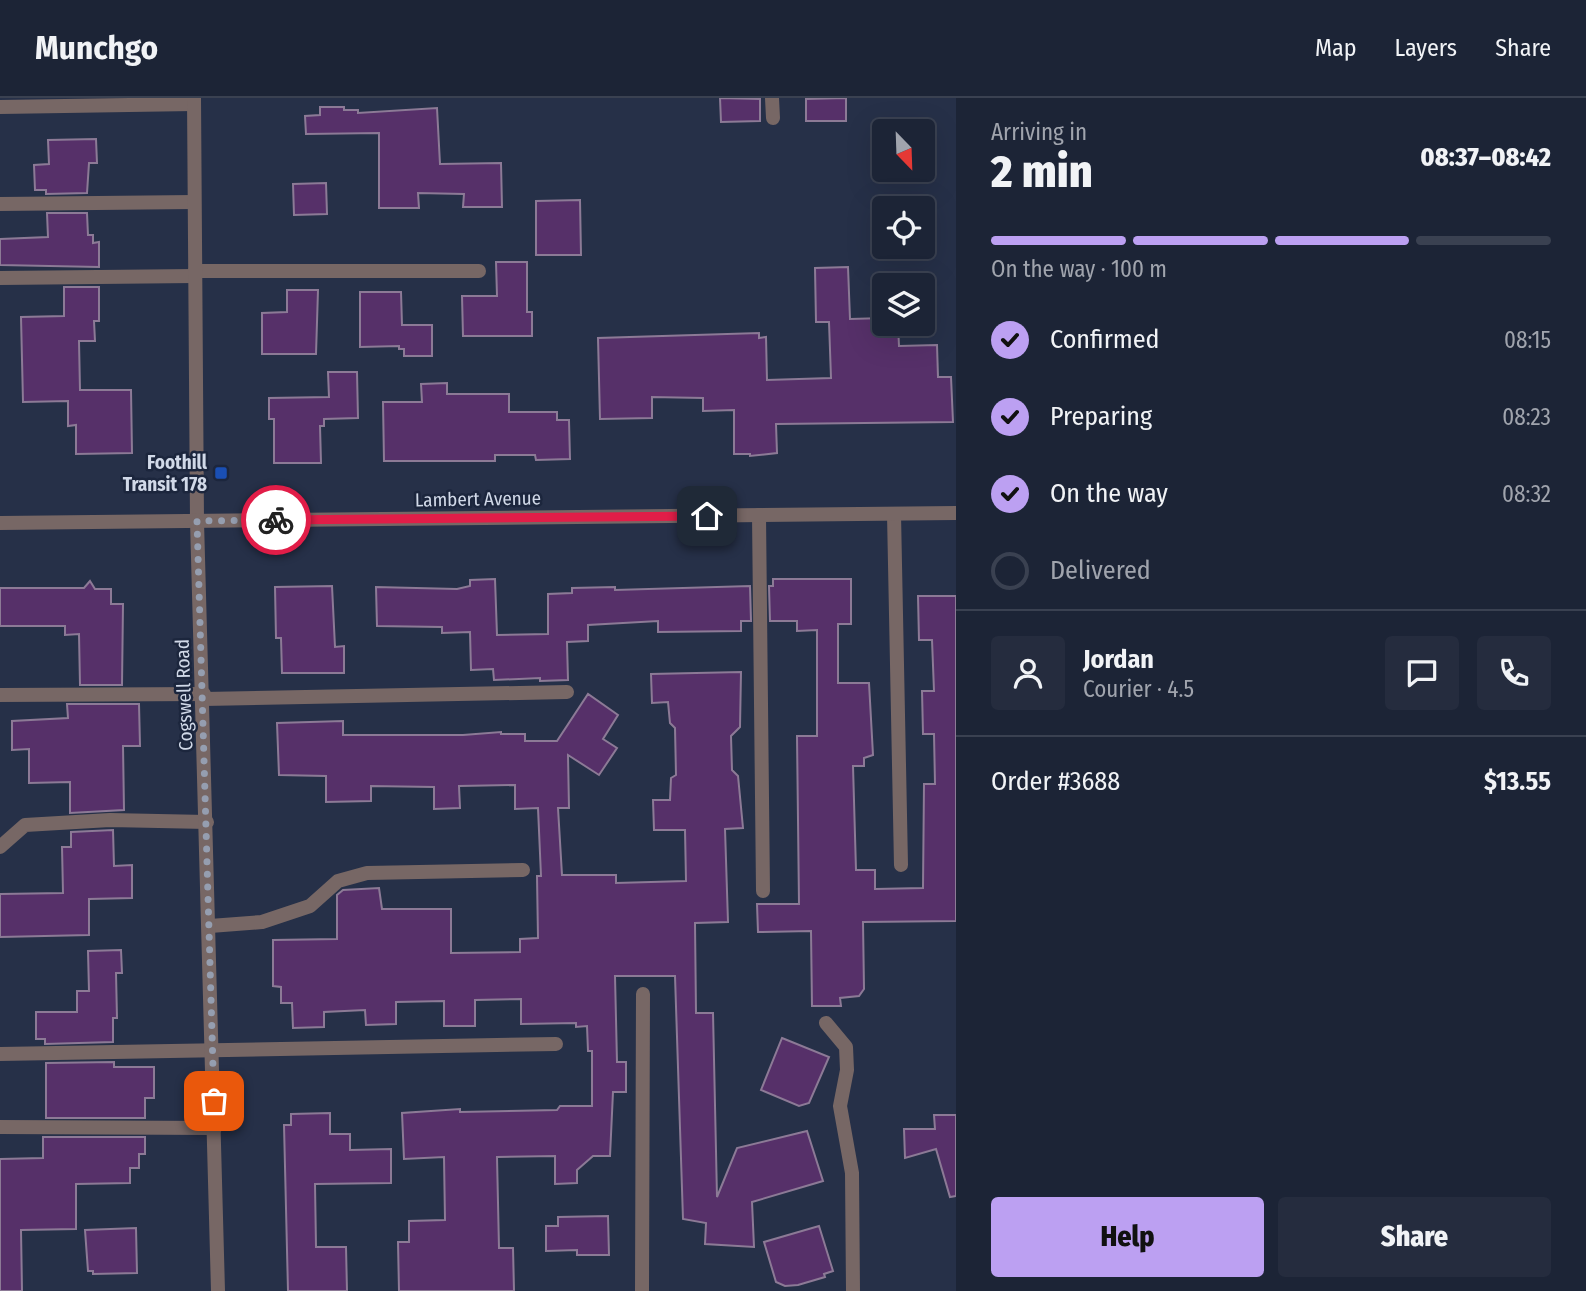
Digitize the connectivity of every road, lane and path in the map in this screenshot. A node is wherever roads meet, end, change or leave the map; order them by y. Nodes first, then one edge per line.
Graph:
1 (772, 98) edge
2 (194, 101) edge
3 (0, 107) edge
4 (773, 118) dead end
5 (194, 202) junction
6 (0, 204) edge
7 (479, 271) dead end
8 (195, 273) junction
9 (0, 278) edge
10 (956, 513) edge
11 (894, 514) junction
12 (759, 515) junction
13 (197, 521) junction
14 (0, 523) edge
15 (567, 692) dead end
16 (0, 695) edge
17 (204, 696) junction
18 (207, 822) junction
19 (0, 847) edge
20 (901, 865) dead end
21 (523, 870) dead end
22 (763, 891) dead end
23 (210, 926) junction
24 (643, 994) dead end
25 (826, 1023) dead end
26 (556, 1044) dead end
27 (213, 1049) junction
28 (0, 1054) edge
29 (0, 1127) edge
30 (215, 1128) junction
31 (219, 1291) edge
32 (642, 1291) edge
33 (853, 1291) edge

1 - 4 street
2 - 3 street
2 - 5 street, Cogswell Road
5 - 6 street
5 - 8 street, Cogswell Road
7 - 8 street
8 - 9 street
8 - 13 street, Cogswell Road
10 - 11 street, Lambert Avenue
11 - 12 street, Lambert Avenue
11 - 20 street
12 - 13 street, Lambert Avenue
12 - 22 street
13 - 14 street, Lambert Avenue
13 - 17 street, Cogswell Road
15 - 17 street
16 - 17 street
17 - 18 street, Cogswell Road
18 - 19 street
18 - 23 street, Cogswell Road
21 - 23 street
23 - 27 street, Cogswell Road
24 - 32 street
25 - 33 street
26 - 27 street
27 - 28 street
27 - 30 street, Cogswell Road
29 - 30 street
30 - 31 street, Cogswell Road

